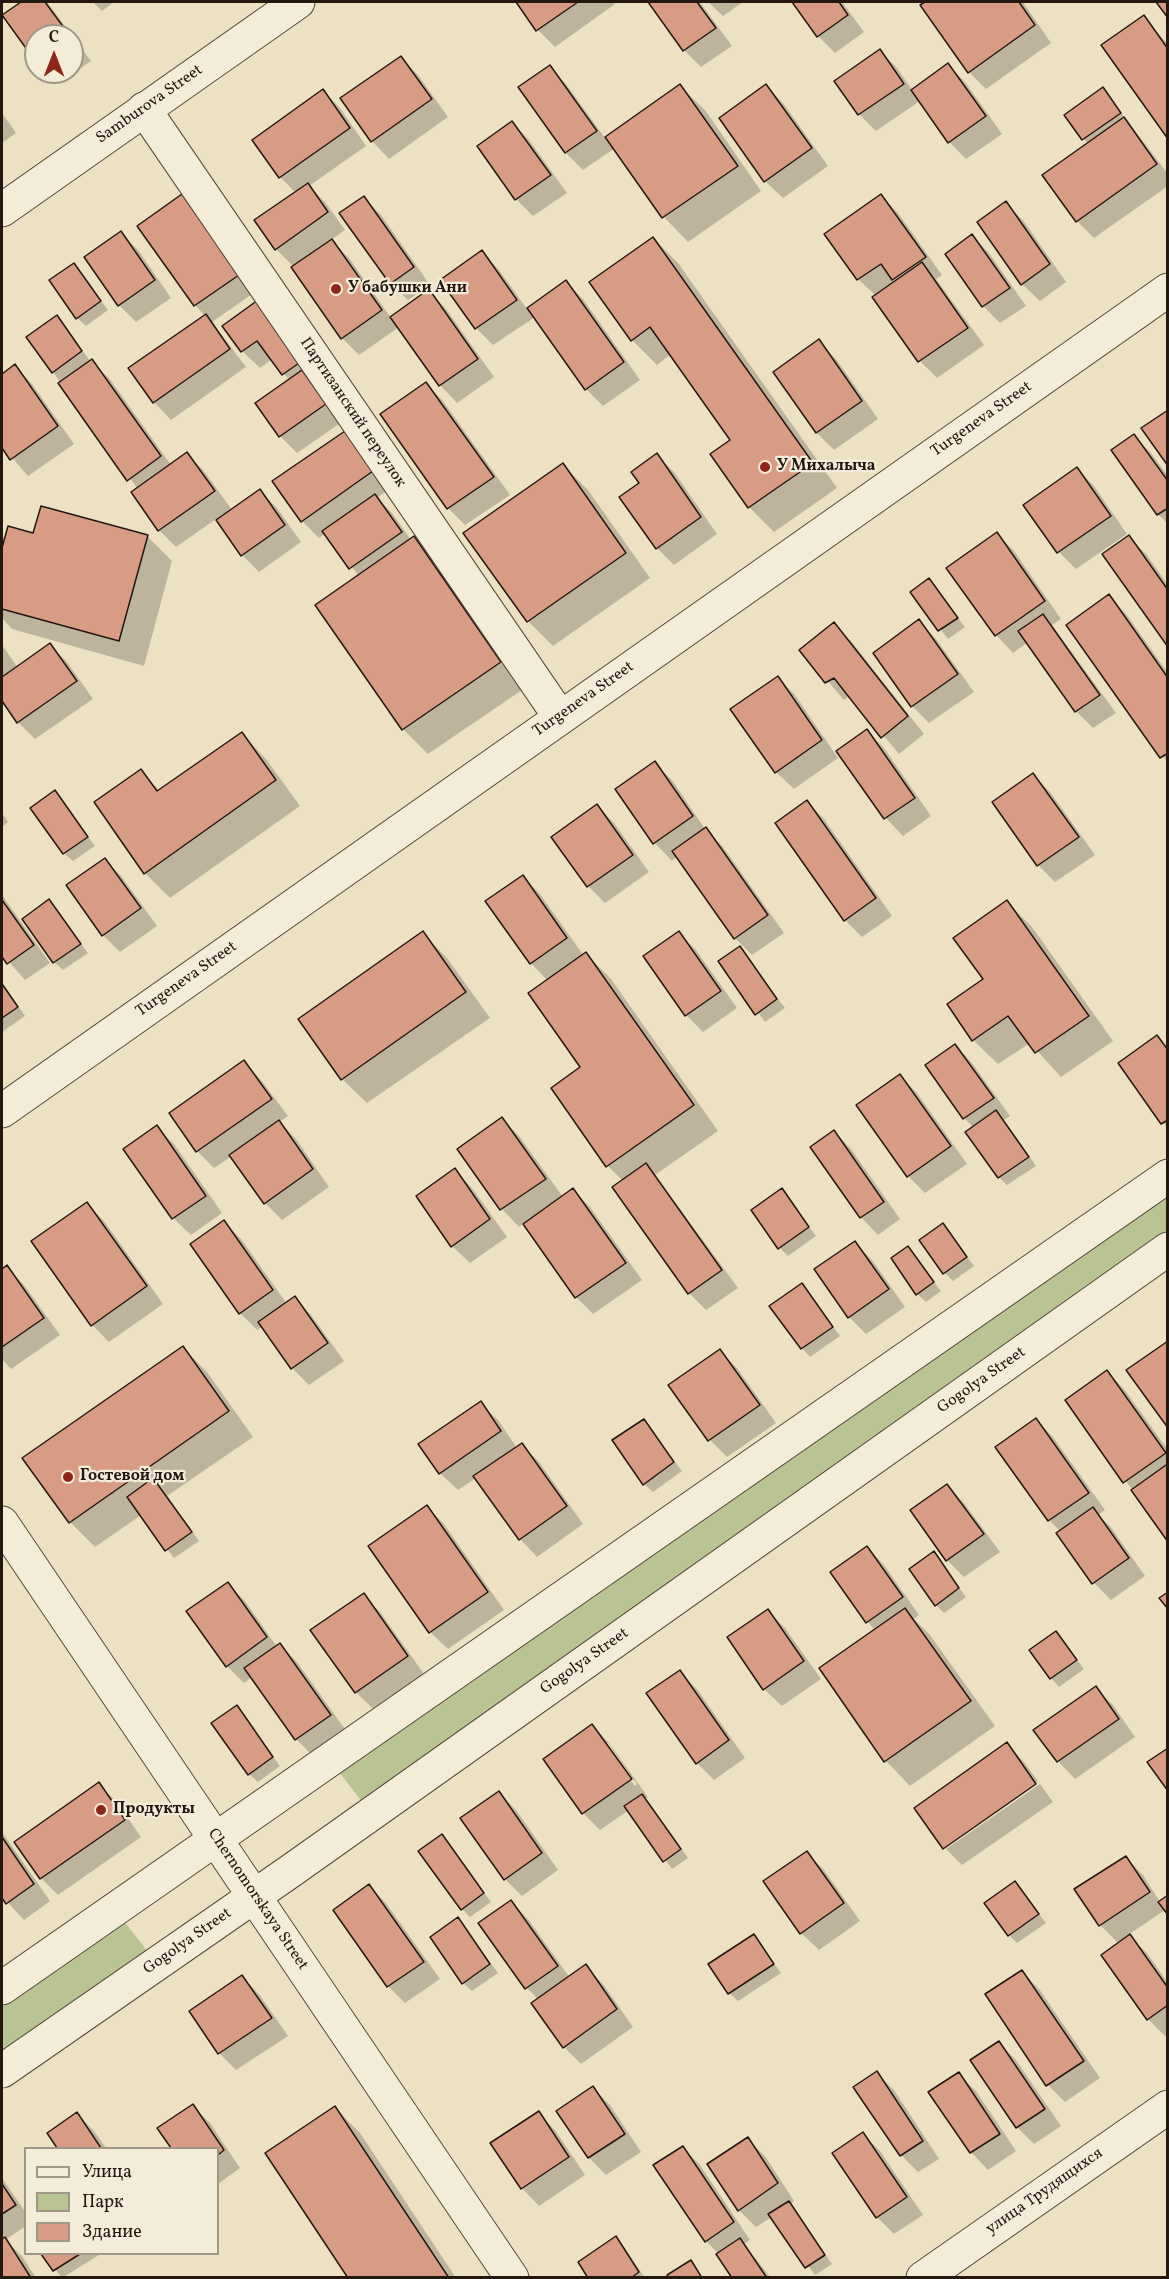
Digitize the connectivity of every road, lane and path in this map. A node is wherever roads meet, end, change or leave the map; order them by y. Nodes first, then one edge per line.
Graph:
1 (298, 2) edge
2 (144, 109) junction
3 (2, 210) edge
4 (1167, 290) edge
5 (561, 717) junction
6 (2, 1111) edge
7 (1167, 1176) edge
8 (1167, 1249) edge
9 (2, 1524) edge
10 (215, 1838) junction
11 (254, 1896) junction
12 (2, 1988) edge
13 (2, 2071) edge
14 (1167, 2107) edge
15 (512, 2277) edge
16 (923, 2277) edge

1 - 2 street, Samburova Street
2 - 3 street, Samburova Street
2 - 5 street, Партизанский переулок
4 - 5 street, Turgeneva Street
5 - 6 street, Turgeneva Street
7 - 10 street
8 - 11 street, Gogolya Street
9 - 10 street, Chernomorskaya Street
10 - 11 street, Chernomorskaya Street
10 - 12 street
11 - 13 street, Gogolya Street
11 - 15 street, Chernomorskaya Street
14 - 16 street, улица Трудящихся

